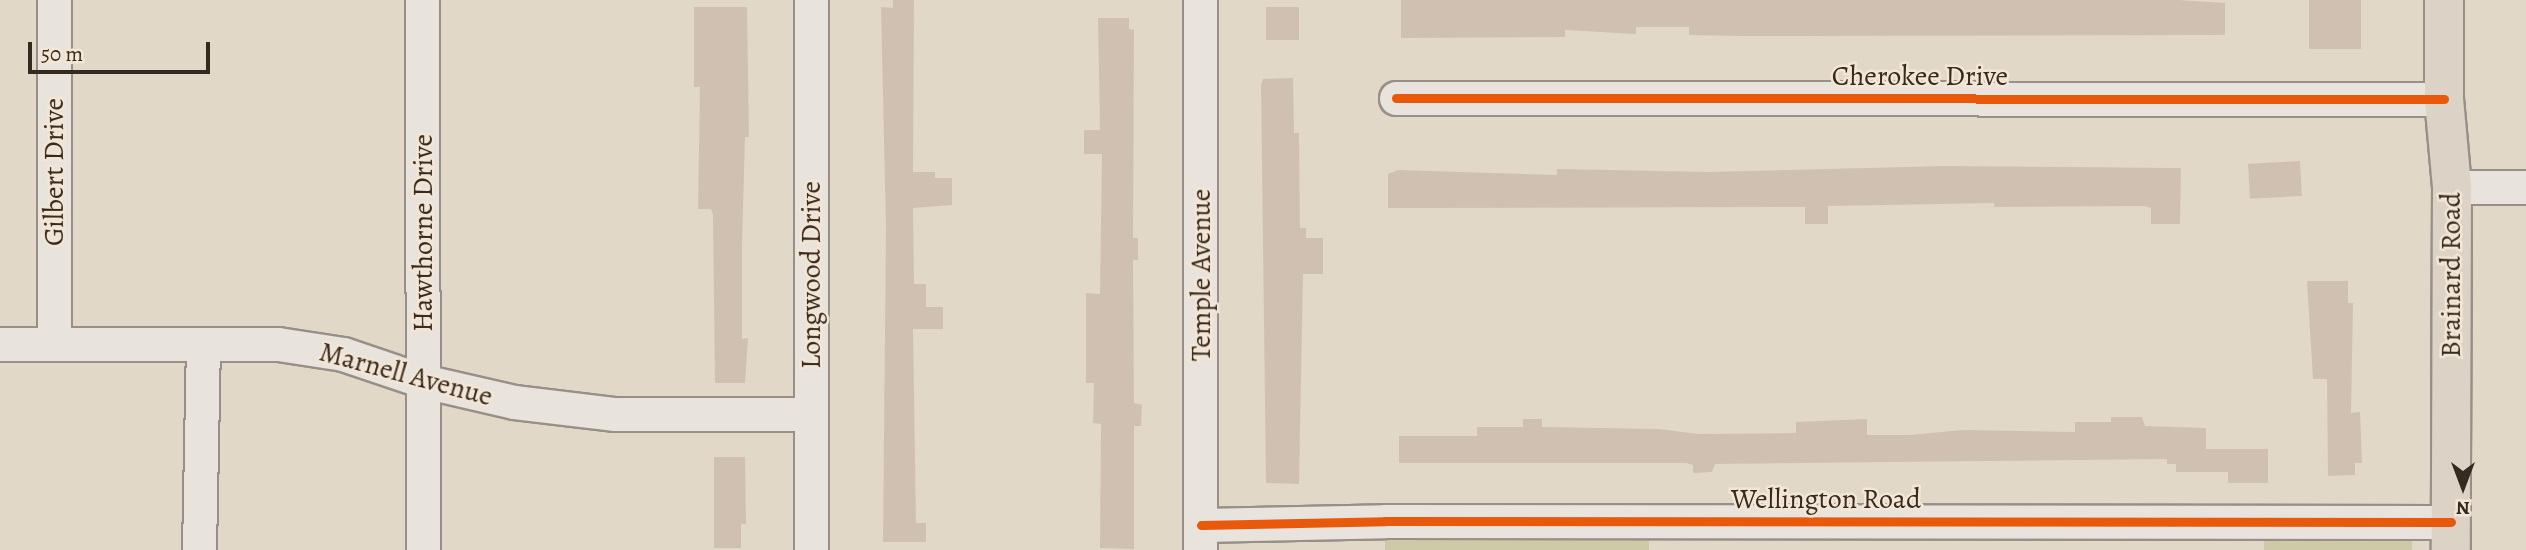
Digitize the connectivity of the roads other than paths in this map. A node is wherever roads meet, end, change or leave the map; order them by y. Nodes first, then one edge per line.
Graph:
1 (54, 0) edge
2 (422, 0) edge
3 (811, 0) edge
4 (1200, 0) edge
5 (2444, 0) edge
6 (1396, 97) dead end
7 (2444, 99) junction
8 (2452, 187) junction
9 (2526, 187) edge
10 (54, 343) junction
11 (0, 344) edge
12 (203, 344) junction
13 (423, 380) junction
14 (811, 414) junction
15 (2451, 536) edge
16 (1201, 538) edge
17 (199, 550) edge
18 (423, 550) edge
19 (811, 550) edge

1 - 10 street, Gilbert Drive
2 - 13 street, Hawthorne Drive
3 - 14 street, Longwood Drive
4 - 16 street, Temple Avenue
5 - 7 main road, Brainard Road
6 - 7 street, Cherokee Drive
7 - 8 main road, Brainard Road
8 - 9 street
8 - 15 main road, Brainard Road
10 - 11 street, Marnell Avenue
10 - 12 street, Marnell Avenue
12 - 13 street, Marnell Avenue
12 - 17 street
13 - 14 street, Marnell Avenue
13 - 18 street, Hawthorne Drive
14 - 19 street, Longwood Drive
15 - 16 street, Wellington Road

